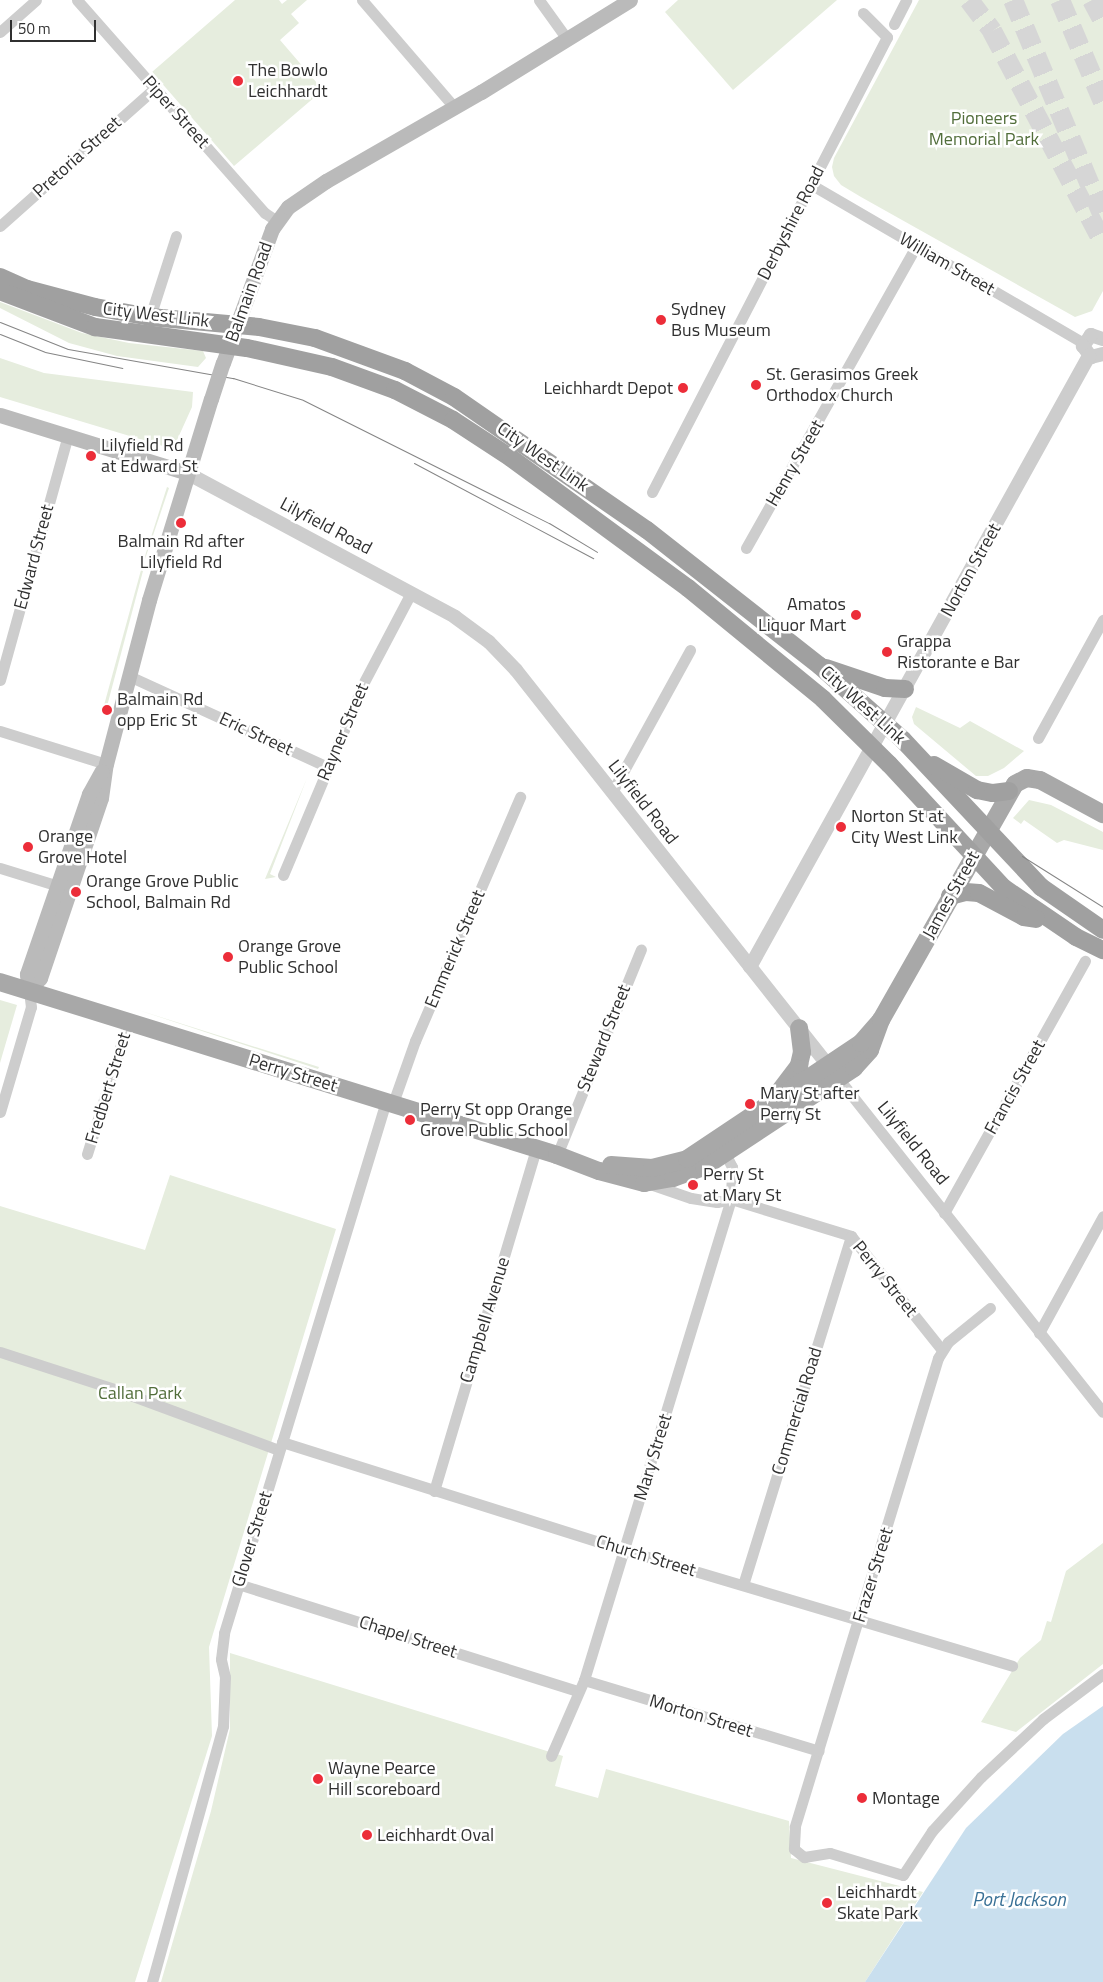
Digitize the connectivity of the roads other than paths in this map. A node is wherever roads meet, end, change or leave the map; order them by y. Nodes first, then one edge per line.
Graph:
1 (36, 0) edge
2 (77, 0) edge
3 (362, 0) edge
4 (539, 0) edge
5 (630, 0) edge
6 (906, 0) edge
7 (863, 13) dead end
8 (894, 24) dead end
9 (0, 32) edge
10 (567, 39) junction
11 (155, 88) junction
12 (454, 107) junction
13 (812, 185) junction
14 (277, 221) junction
15 (0, 226) edge
16 (176, 236) dead end
17 (916, 246) junction
18 (0, 277) edge
19 (0, 291) edge
20 (150, 317) junction
21 (236, 325) junction
22 (1102, 334) edge
23 (1083, 343) junction
24 (229, 346) junction
25 (1103, 354) edge
26 (1089, 356) junction
27 (0, 415) edge
28 (68, 434) junction
29 (187, 473) junction
30 (652, 492) dead end
31 (746, 548) dead end
32 (411, 593) junction
33 (1103, 620) edge
34 (690, 650) dead end
35 (820, 666) junction
36 (129, 676) junction
37 (0, 680) edge
38 (905, 689) junction
39 (886, 725) junction
40 (0, 731) edge
41 (1038, 738) dead end
42 (872, 747) junction
43 (924, 763) junction
44 (106, 764) junction
45 (328, 767) junction
46 (1009, 791) junction
47 (612, 792) junction
48 (520, 797) dead end
49 (1103, 814) edge
50 (986, 832) junction
51 (972, 856) junction
52 (0, 868) edge
53 (283, 875) dead end
54 (64, 887) junction
55 (950, 896) junction
56 (1051, 921) junction
57 (1103, 930) edge
58 (641, 950) dead end
59 (1103, 950) edge
60 (1085, 961) dead end
61 (750, 967) junction
62 (0, 982) edge
63 (29, 991) junction
64 (128, 1022) junction
65 (799, 1028) junction
66 (834, 1072) junction
67 (389, 1102) junction
68 (769, 1103) junction
69 (0, 1112) edge
70 (721, 1146) junction
71 (536, 1149) junction
72 (87, 1154) dead end
73 (557, 1155) junction
74 (644, 1182) junction
75 (731, 1199) junction
76 (944, 1213) junction
77 (1103, 1216) edge
78 (851, 1236) junction
79 (990, 1308) dead end
80 (1038, 1333) junction
81 (945, 1346) junction
82 (0, 1352) edge
83 (1103, 1412) edge
84 (280, 1446) junction
85 (434, 1491) junction
86 (624, 1550) junction
87 (238, 1584) junction
88 (743, 1585) junction
89 (859, 1621) junction
90 (1012, 1666) dead end
91 (1103, 1674) edge
92 (584, 1680) junction
93 (578, 1691) junction
94 (819, 1751) junction
95 (551, 1756) dead end
96 (152, 1982) edge

1 - 9 street
2 - 11 street, Piper Street
3 - 12 street
4 - 10 street
5 - 10 main road, Balmain Road
6 - 8 street
7 - 13 street, Derbyshire Road
10 - 12 main road, Balmain Road
11 - 14 street, Piper Street
11 - 15 street, Pretoria Street
12 - 14 main road, Balmain Road
13 - 17 street, William Street
13 - 30 street, Derbyshire Road
14 - 21 main road, Balmain Road
16 - 20 street
17 - 23 street, William Street
17 - 31 street, Henry Street
18 - 20 highway, City West Link
19 - 24 highway, City West Link
20 - 21 highway, City West Link
21 - 24 main road, Balmain Road
21 - 35 highway, City West Link
22 - 23 street
23 - 26 street
24 - 29 main road, Balmain Road, bridge
24 - 42 highway, City West Link
25 - 26 street
26 - 38 street, Norton Street
27 - 28 main road, Lilyfield Road
28 - 29 main road, Lilyfield Road
28 - 37 street, Edward Street
29 - 32 street, Lilyfield Road
29 - 36 main road, Balmain Road
32 - 45 street, Rayner Street
32 - 47 street, Lilyfield Road
33 - 41 street
34 - 47 street
35 - 38 highway
35 - 39 highway, City West Link
36 - 44 main road, Balmain Road
36 - 45 street, Eric Street
38 - 39 street, Norton Street
39 - 42 street, Norton Street
39 - 43 highway, City West Link
40 - 44 street
42 - 51 highway, City West Link
42 - 61 street, Norton Street
43 - 46 highway
43 - 50 highway, City West Link
44 - 54 main road, Balmain Road
45 - 53 street, Rayner Street
46 - 49 main road, James Street
46 - 50 main road, James Street
47 - 61 street, Lilyfield Road
48 - 67 street, Emmerick Street
50 - 51 main road, James Street
50 - 57 highway, City West Link
51 - 55 main road, James Street
51 - 56 highway, City West Link
52 - 54 street
54 - 63 main road, Balmain Road
55 - 56 highway
55 - 66 main road, James Street
56 - 59 highway, City West Link
58 - 73 street, Steward Street
60 - 76 street, Francis Street
61 - 65 street, Lilyfield Road
62 - 63 main road
63 - 64 main road, Perry Street
63 - 69 street
64 - 67 main road, Perry Street
64 - 72 street, Fredbert Street
65 - 66 street, Lilyfield Road
65 - 68 main road
66 - 68 main road
66 - 70 main road
66 - 76 street, Lilyfield Road
67 - 71 main road, Perry Street
67 - 84 street, Glover Street
68 - 70 main road
70 - 73 main road, Perry Street
70 - 74 main road, Perry Street
70 - 75 street, Mary Street
71 - 73 main road, Perry Street
71 - 85 street, Campbell Avenue
73 - 74 main road, Perry Street
74 - 75 street, Perry Street
75 - 78 street, Perry Street
75 - 86 street, Mary Street
76 - 80 street, Lilyfield Road
77 - 80 street
78 - 81 street, Perry Street
78 - 88 street, Commercial Road
79 - 81 street
80 - 83 street, Lilyfield Road
81 - 89 street, Frazer Street
82 - 84 street, Church Street
84 - 85 street, Church Street
84 - 87 street, Glover Street
85 - 86 street, Church Street
86 - 88 street, Church Street
86 - 92 street, Mary Street
87 - 93 street, Chapel Street
87 - 96 street, Glover Street
88 - 89 street, Church Street
89 - 90 street, Church Street
89 - 94 street, Frazer Street
91 - 94 street, Frazer Street
92 - 93 street, Mary Street
92 - 94 street, Morton Street
93 - 95 street, Mary Street

